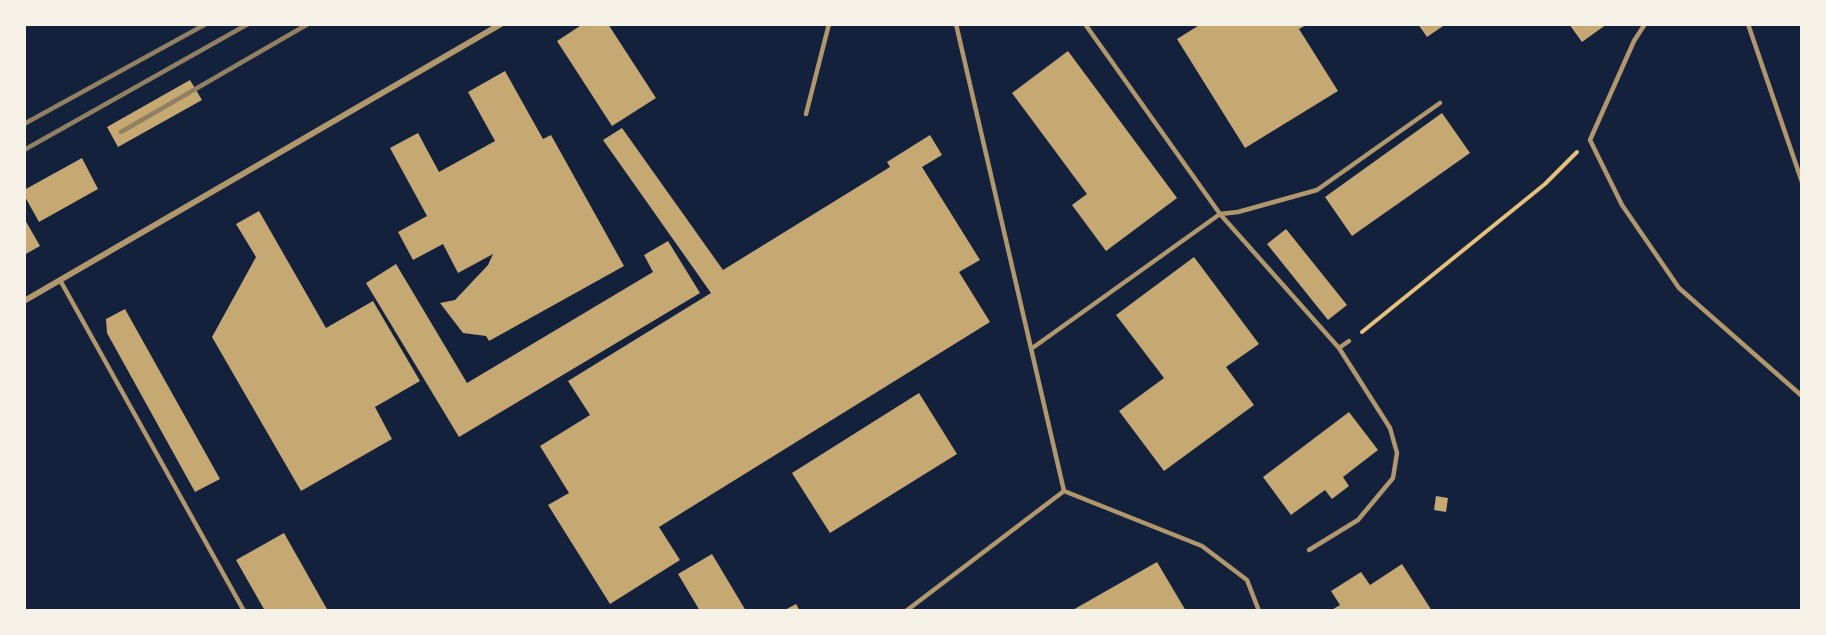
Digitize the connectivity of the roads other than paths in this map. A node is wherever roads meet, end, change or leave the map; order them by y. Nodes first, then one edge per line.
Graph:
1 (501, 24) edge
2 (829, 24) edge
3 (956, 24) edge
4 (1085, 24) edge
5 (1645, 24) edge
6 (1748, 24) edge
7 (1440, 103) dead end
8 (806, 114) dead end
9 (1802, 182) edge
10 (1220, 214) junction
11 (60, 280) junction
12 (24, 301) edge
13 (1349, 341) road end
14 (1339, 348) junction
15 (1031, 349) junction
16 (1802, 396) edge
17 (1064, 491) junction
18 (1309, 550) dead end
19 (244, 611) edge
20 (906, 611) edge
21 (1258, 611) edge

1 - 11 street
2 - 8 lane
3 - 15 lane
4 - 10 lane
5 - 16 lane
6 - 9 lane
7 - 10 lane
10 - 14 lane
10 - 15 lane
11 - 12 street
11 - 19 lane
13 - 14 lane
14 - 18 lane
15 - 17 lane
17 - 20 lane
17 - 21 lane

